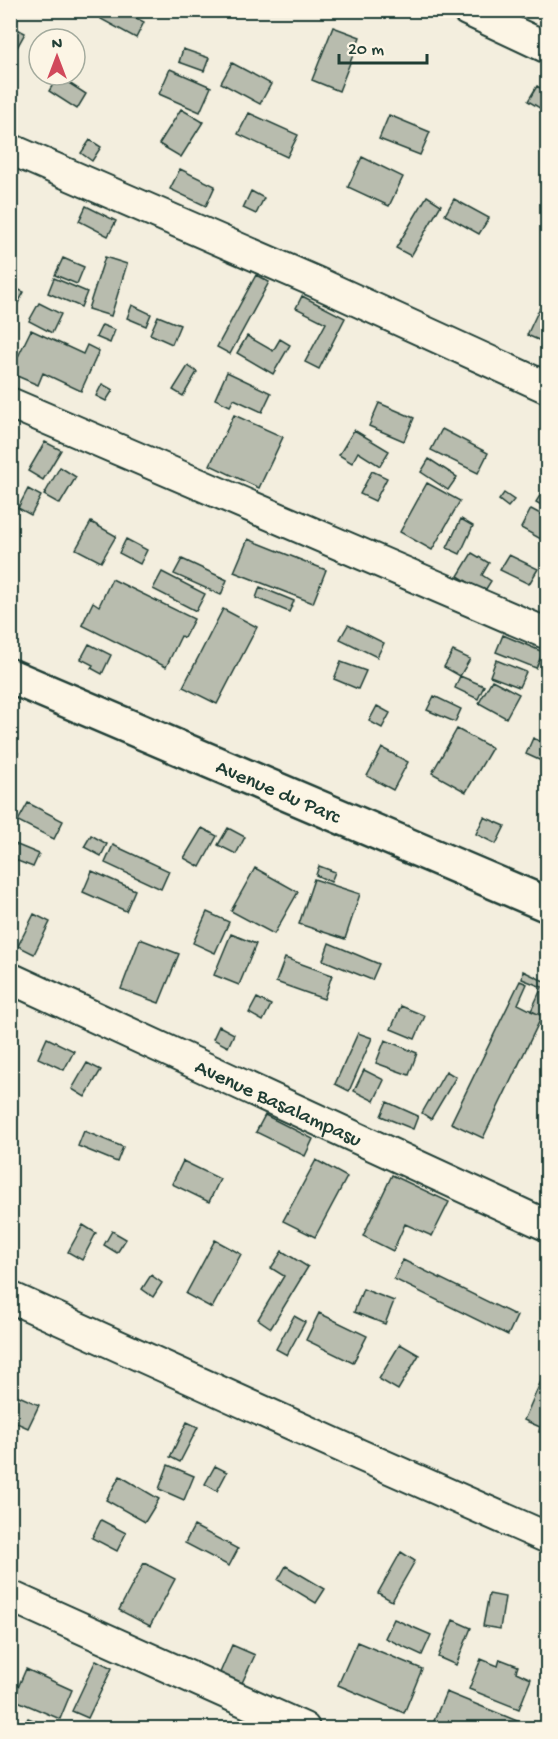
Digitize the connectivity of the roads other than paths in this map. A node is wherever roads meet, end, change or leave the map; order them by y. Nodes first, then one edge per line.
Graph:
1 (467, 10) edge
2 (548, 48) edge
3 (10, 149) edge
4 (548, 388) edge
5 (10, 403) edge
6 (548, 634) edge
7 (10, 676) edge
8 (548, 905) edge
9 (10, 978) edge
10 (548, 1226) edge
11 (10, 1297) edge
12 (548, 1538) edge
13 (10, 1596) edge
14 (304, 1728) edge

1 - 2 street
3 - 4 street
5 - 6 street
7 - 8 street, Avenue du Parc
9 - 10 street, Avenue Basalampasu
11 - 12 street
13 - 14 street

